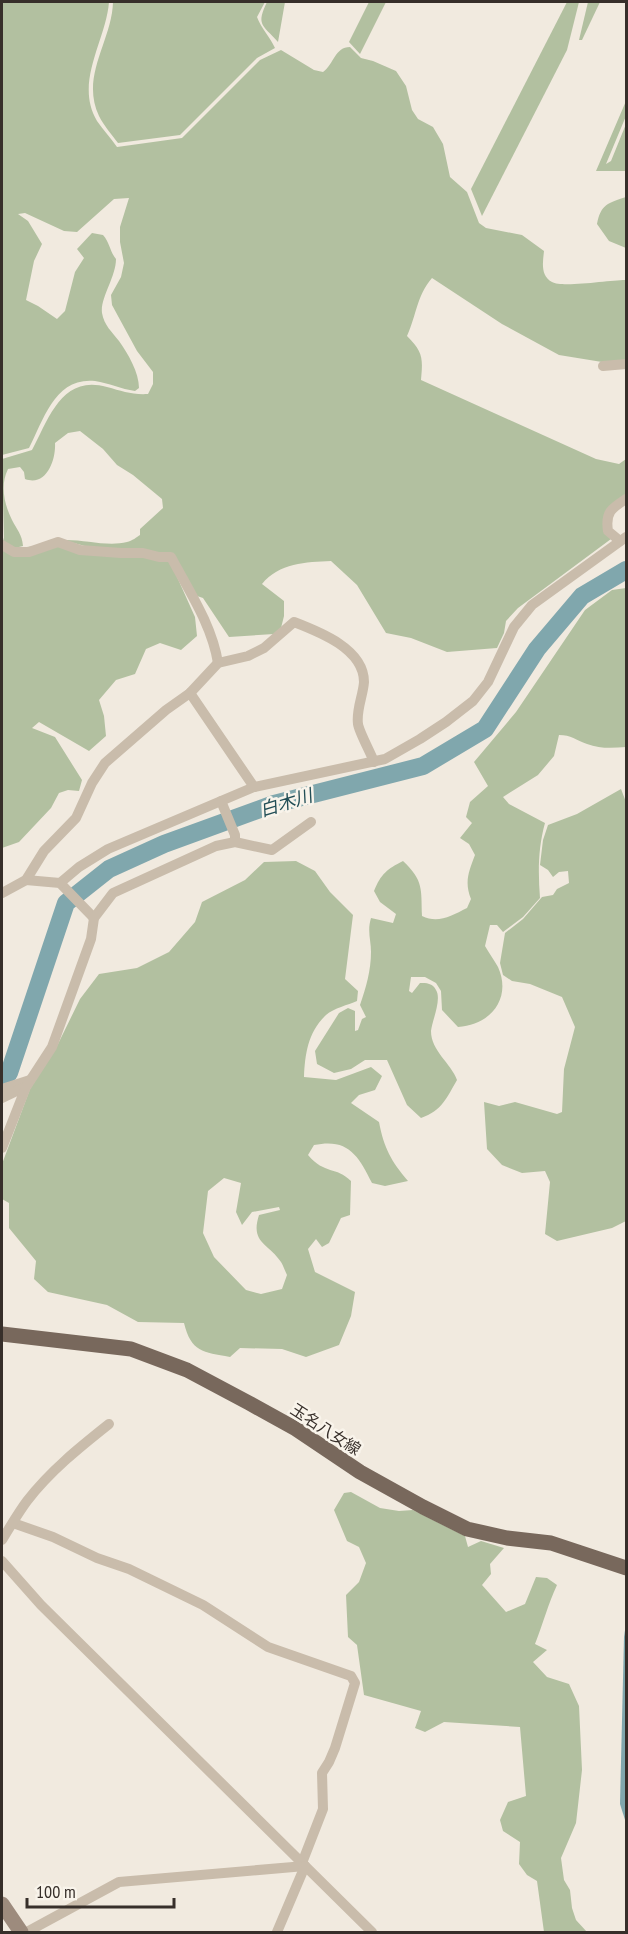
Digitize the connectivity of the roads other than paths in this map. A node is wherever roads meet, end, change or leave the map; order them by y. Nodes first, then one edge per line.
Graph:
1 (627, 364) edge
2 (603, 366) dead end
3 (627, 499) edge
4 (623, 539) edge
5 (2, 545) edge
6 (218, 663) junction
7 (190, 693) junction
8 (374, 762) junction
9 (254, 787) junction
10 (221, 801) junction
11 (311, 822) dead end
12 (235, 839) junction
13 (26, 880) junction
14 (63, 886) junction
15 (2, 893) edge
16 (90, 914) junction
17 (28, 1084) junction
18 (2, 1089) edge
19 (2, 1098) edge
20 (2, 1148) edge
21 (2, 1334) edge
22 (109, 1424) dead end
23 (13, 1522) junction
24 (2, 1540) edge
25 (2, 1561) edge
26 (627, 1568) edge
27 (303, 1864) junction
28 (2, 1904) edge
29 (21, 1932) edge
30 (27, 1932) edge
31 (276, 1932) edge
32 (372, 1932) edge

1 - 2 street
3 - 4 street
4 - 8 street
5 - 6 street
6 - 7 street
6 - 8 street
7 - 9 street
7 - 13 street
8 - 9 street
9 - 10 street
10 - 12 street
10 - 14 street
11 - 12 street
12 - 16 street
13 - 14 street
13 - 15 street
14 - 16 street
16 - 17 street
17 - 18 street
17 - 19 street
17 - 20 street
21 - 26 main road, 玉名八女線
22 - 23 street
23 - 24 street
23 - 27 street
25 - 27 street
27 - 30 street
27 - 31 street
27 - 32 street
28 - 29 street

